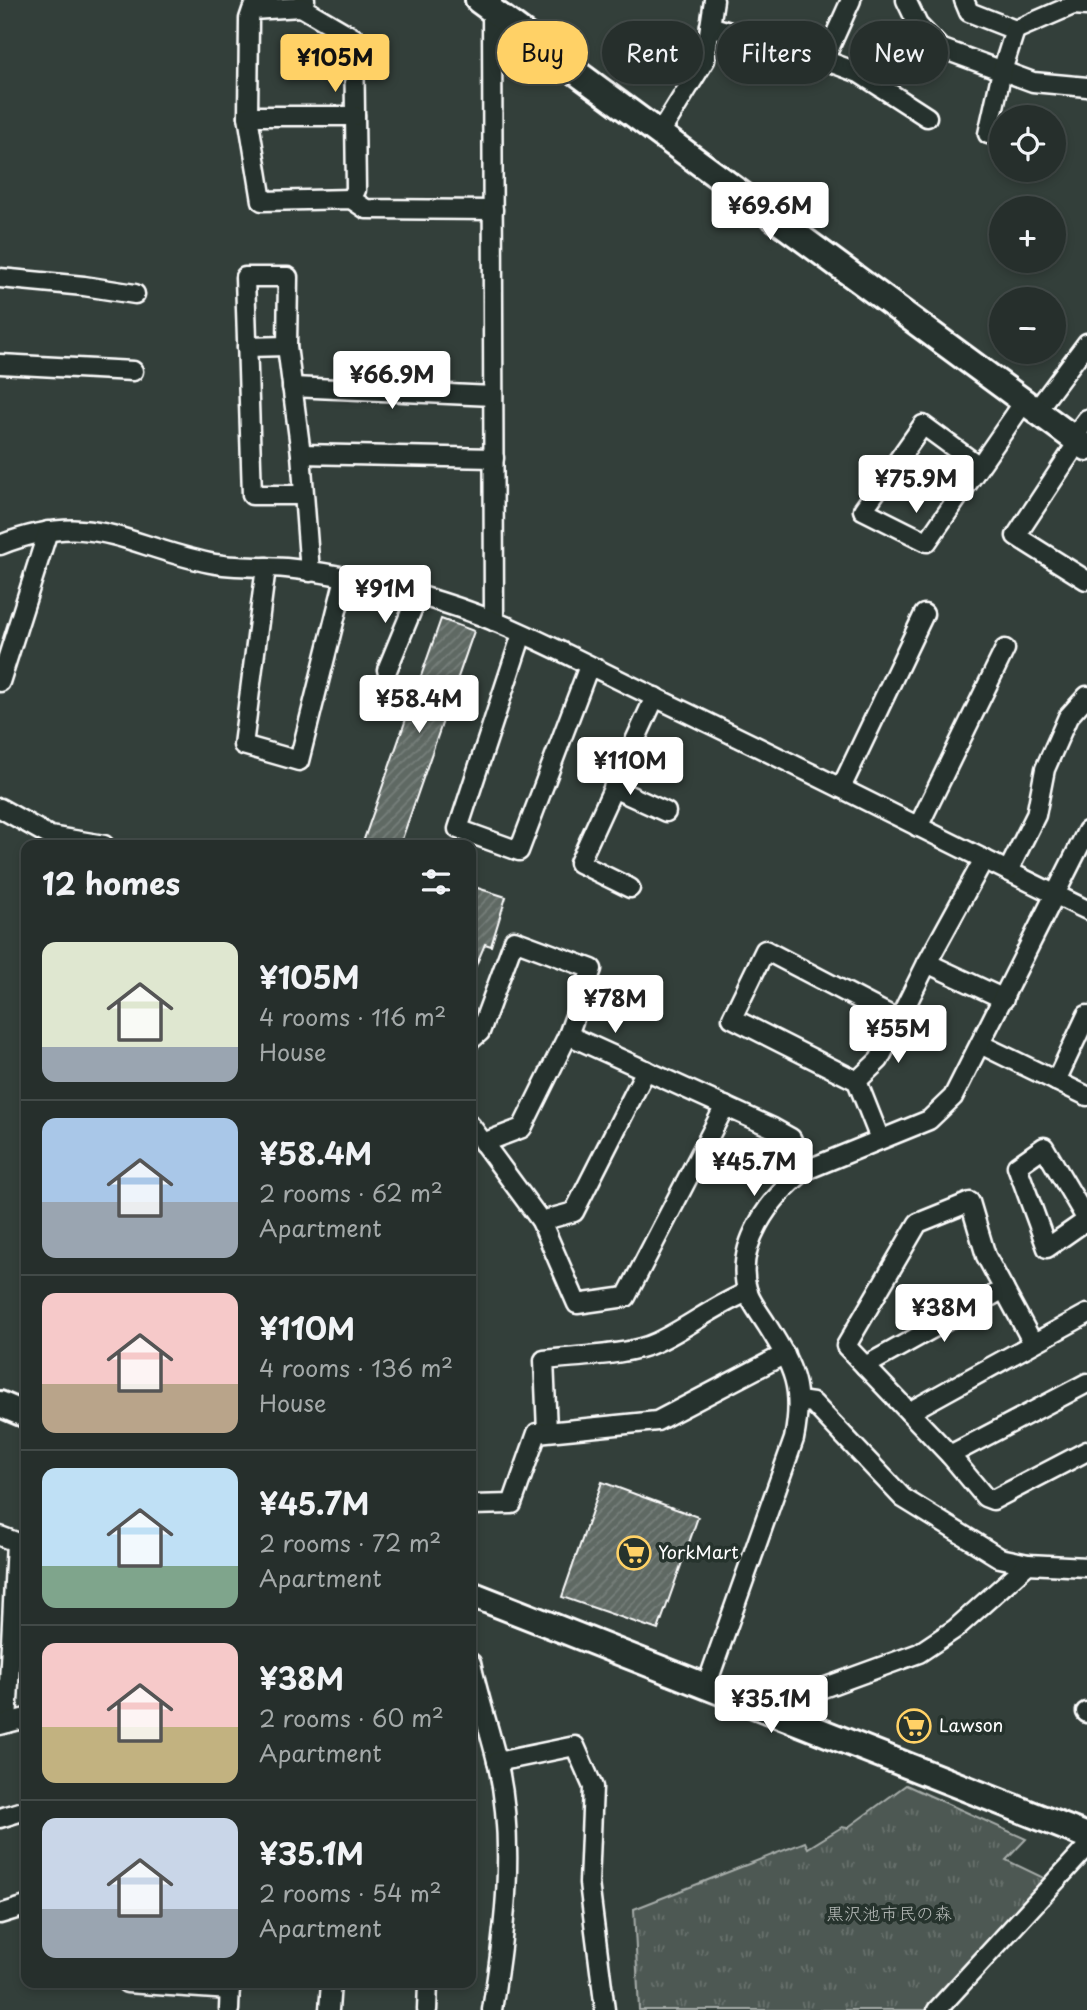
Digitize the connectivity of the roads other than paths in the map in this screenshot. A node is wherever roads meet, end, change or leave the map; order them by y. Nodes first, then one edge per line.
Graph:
1 (714, 0) edge
2 (851, 0) edge
3 (906, 0) edge
4 (964, 0) edge
5 (487, 3) edge
6 (303, 4) edge
7 (1078, 4) edge
8 (710, 26) junction
9 (717, 28) edge
10 (1015, 30) junction
11 (836, 33) edge
12 (836, 64) edge
13 (1002, 71) junction
14 (1087, 87) edge
15 (248, 116) junction
16 (355, 116) junction
17 (927, 117) dead end
18 (660, 133) junction
19 (988, 134) dead end
20 (351, 199) junction
21 (493, 210) junction
22 (0, 278) edge
23 (135, 294) dead end
24 (1087, 344) edge
25 (287, 346) junction
26 (247, 347) junction
27 (0, 364) edge
28 (133, 371) dead end
29 (292, 387) junction
30 (493, 396) junction
31 (1030, 406) junction
32 (1081, 437) edge
33 (301, 454) junction
34 (494, 458) junction
35 (979, 466) junction
36 (304, 495) junction
37 (48, 531) junction
38 (0, 545) edge
39 (267, 567) junction
40 (310, 572) junction
41 (345, 578) junction
42 (1086, 580) edge
43 (418, 595) junction
44 (924, 614) dead end
45 (494, 621) junction
46 (522, 634) junction
47 (1005, 649) dead end
48 (589, 666) junction
49 (387, 670) dead end
50 (0, 682) edge
51 (1087, 696) edge
52 (655, 697) junction
53 (613, 788) junction
54 (841, 788) junction
55 (0, 808) edge
56 (666, 812) dead end
57 (918, 827) junction
58 (1087, 831) edge
59 (50, 840) edge
60 (984, 859) junction
61 (1008, 871) junction
62 (630, 888) dead end
63 (1057, 895) junction
64 (1087, 910) edge
65 (927, 963) junction
66 (1004, 999) junction
67 (1087, 1014) edge
68 (899, 1020) junction
69 (568, 1035) junction
70 (476, 1036) edge
71 (982, 1045) junction
72 (646, 1070) junction
73 (857, 1081) junction
74 (1056, 1082) junction
75 (1087, 1096) edge
76 (725, 1106) junction
77 (476, 1133) edge
78 (880, 1139) junction
79 (483, 1143) junction
80 (806, 1170) junction
81 (1087, 1220) edge
82 (541, 1221) junction
83 (1004, 1289) junction
84 (748, 1293) junction
85 (1087, 1314) edge
86 (1033, 1343) junction
87 (785, 1354) junction
88 (865, 1366) junction
89 (1087, 1383) edge
90 (799, 1401) junction
91 (0, 1404) edge
92 (909, 1412) junction
93 (21, 1413) edge
94 (547, 1431) junction
95 (1087, 1451) edge
96 (950, 1455) junction
97 (476, 1505) edge
98 (0, 1536) edge
99 (1028, 1564) junction
100 (1087, 1567) edge
101 (476, 1596) edge
102 (5, 1655) edge
103 (707, 1684) junction
104 (477, 1709) edge
105 (774, 1712) junction
106 (21, 1719) edge
107 (3, 1724) edge
108 (497, 1762) junction
109 (21, 1812) edge
110 (0, 1818) edge
111 (1087, 1836) edge
112 (1087, 1847) edge
113 (21, 1908) edge
114 (0, 1914) edge
115 (230, 1988) edge
116 (331, 1988) edge
117 (428, 1988) edge
118 (229, 2010) edge
119 (329, 2010) edge
120 (427, 2010) edge
121 (492, 2010) edge
122 (605, 2010) edge
123 (937, 2010) edge

1 - 8 street
2 - 11 street
3 - 13 street
4 - 10 street
5 - 18 street
5 - 21 street
6 - 15 street
6 - 16 street
7 - 10 street
8 - 9 street
8 - 18 street
10 - 13 street
12 - 17 street
13 - 14 street
13 - 19 street
15 - 16 street
15 - 20 street
16 - 20 street
18 - 31 street
20 - 21 street
21 - 30 street
22 - 23 street
24 - 31 street
25 - 26 street
25 - 26 street
25 - 29 street
26 - 36 street
27 - 28 street
29 - 30 street
29 - 33 street
30 - 34 street
31 - 32 street
31 - 35 street
32 - 42 street
33 - 34 street
33 - 36 street
34 - 45 street
35 - 35 street
36 - 40 street
37 - 38 street
37 - 39 street
37 - 50 street
39 - 40 street
39 - 41 street
40 - 41 street
41 - 43 street
43 - 45 street
43 - 49 street
44 - 54 street
45 - 46 street
46 - 48 street
46 - 48 street
47 - 57 street
48 - 52 street
51 - 61 street
52 - 53 street
52 - 54 street
53 - 56 street
53 - 62 street
54 - 57 street
55 - 59 street
57 - 60 street
58 - 63 street
60 - 61 street
60 - 65 street
61 - 63 street
63 - 64 street
63 - 66 street
65 - 66 street
65 - 68 street
66 - 71 street
67 - 74 street
68 - 73 street
68 - 73 street
69 - 70 street
69 - 72 street
69 - 79 street
71 - 74 street
71 - 78 street
72 - 76 street
72 - 82 street
73 - 78 street
74 - 75 street
76 - 80 street
76 - 82 street
77 - 79 street
78 - 80 street
79 - 82 street
80 - 84 street
81 - 81 street
83 - 86 street
83 - 88 street
83 - 88 street
84 - 87 street
84 - 94 street
85 - 86 street
86 - 92 street
87 - 90 street
87 - 94 street
88 - 92 street
89 - 96 street
90 - 99 street
90 - 103 street
91 - 93 street
92 - 96 street
94 - 97 street
95 - 96 street
98 - 102 street
99 - 100 street
99 - 105 street
101 - 103 street
102 - 107 street
103 - 105 street
104 - 108 street
105 - 111 street
106 - 107 street
108 - 121 street
108 - 122 street
109 - 110 street
112 - 123 street
113 - 114 street
115 - 118 street
116 - 119 street
117 - 120 street

